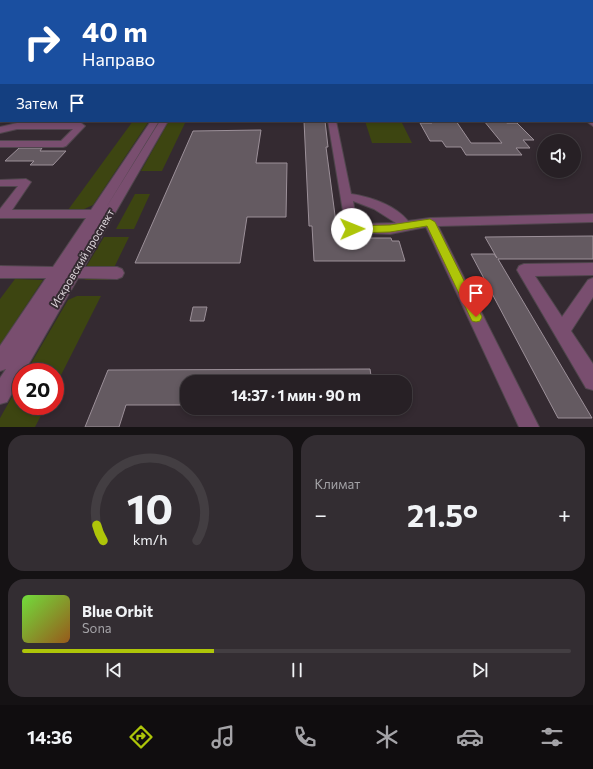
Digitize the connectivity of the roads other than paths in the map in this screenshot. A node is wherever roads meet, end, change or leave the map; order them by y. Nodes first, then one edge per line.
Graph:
1 (154, 122) edge
2 (163, 122) edge
3 (332, 122) edge
4 (0, 130) edge
5 (0, 144) edge
6 (0, 182) edge
7 (346, 196) junction
8 (1, 214) edge
9 (102, 214) junction
10 (593, 218) edge
11 (430, 222) junction
12 (405, 226) junction
13 (593, 269) edge
14 (0, 272) edge
15 (57, 273) junction
16 (73, 273) junction
17 (117, 273) dead end
18 (593, 284) edge
19 (562, 331) junction
20 (0, 362) edge
21 (593, 381) edge
22 (0, 395) edge
23 (529, 427) edge

1 - 9 street, Искровский проспект
2 - 9 street, Искровский проспект
3 - 7 street
4 - 5 street
6 - 8 street
7 - 12 street
7 - 12 street
8 - 9 street
9 - 15 street, Искровский проспект
9 - 16 street, Искровский проспект
10 - 11 street
11 - 12 street
11 - 23 street
13 - 19 street
14 - 15 street
15 - 16 street
15 - 20 street, Искровский проспект
16 - 17 street
16 - 22 street, Искровский проспект
18 - 19 street
19 - 21 street

